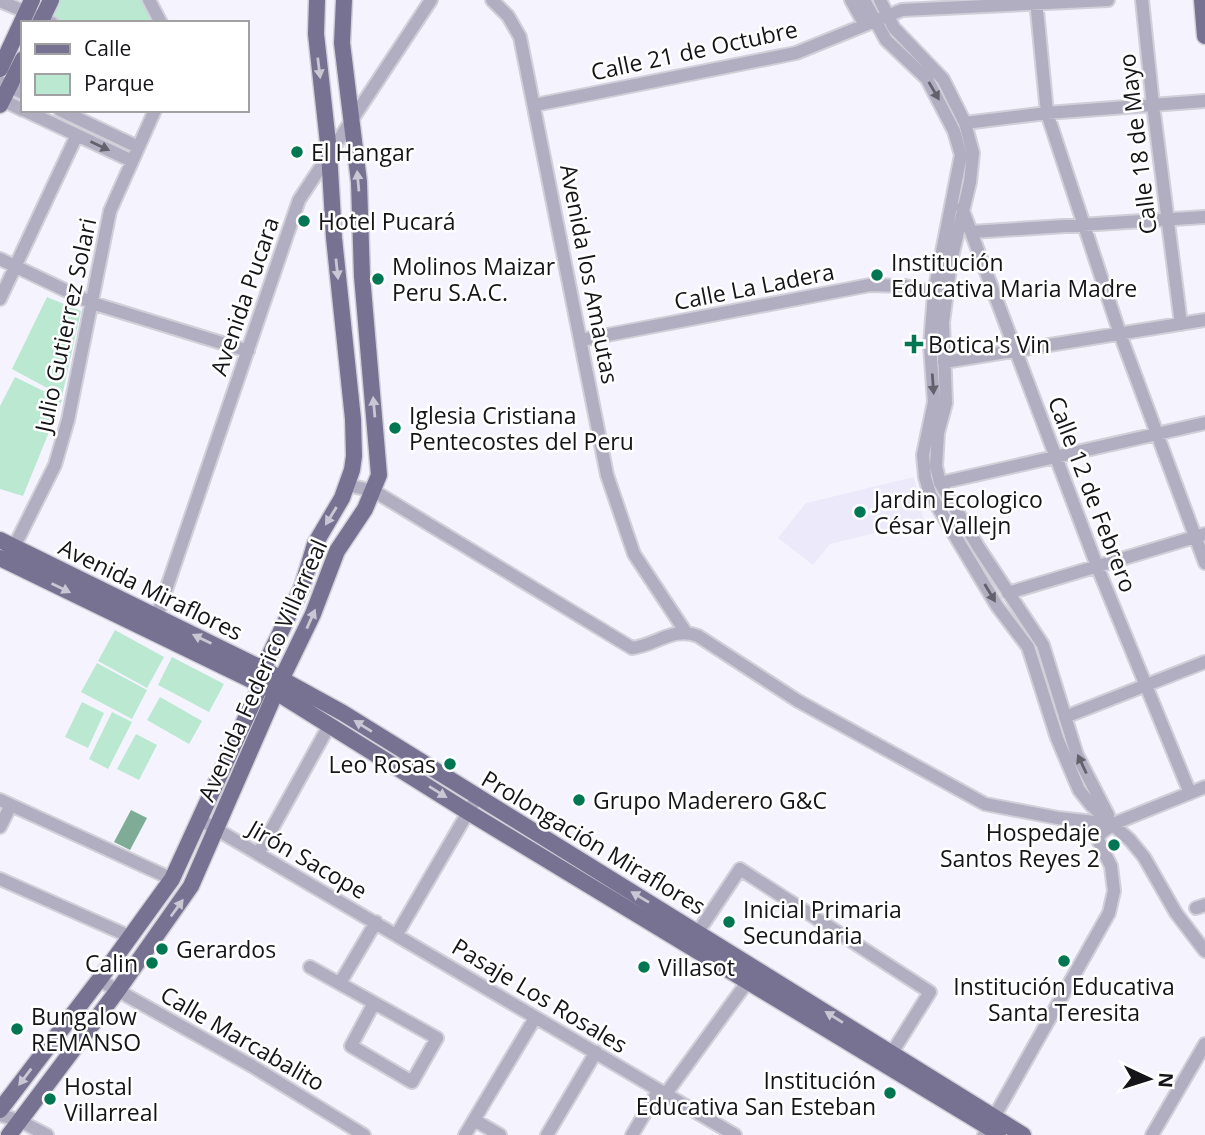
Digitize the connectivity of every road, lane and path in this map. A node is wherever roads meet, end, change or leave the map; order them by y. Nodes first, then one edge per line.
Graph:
1 (51, 0) edge
2 (149, 0) edge
3 (317, 0) edge
4 (344, 0) edge
5 (431, 0) edge
6 (492, 0) edge
7 (851, 0) edge
8 (864, 0) edge
9 (880, 0) edge
10 (1108, 0) edge
11 (1142, 0) edge
12 (1202, 0) edge
13 (0, 1) edge
14 (1036, 2) edge
15 (39, 15) edge
16 (888, 16) junction
17 (160, 21) edge
18 (870, 23) junction
19 (1205, 36) edge
20 (21, 40) edge
21 (21, 63) edge
22 (0, 69) edge
23 (6, 94) edge
24 (1205, 101) edge
25 (535, 105) junction
26 (1153, 105) junction
27 (21, 108) edge
28 (27, 112) edge
29 (64, 112) edge
30 (154, 112) edge
31 (1047, 113) junction
32 (351, 121) junction
33 (965, 123) junction
34 (77, 135) junction
35 (138, 147) junction
36 (329, 152) junction
37 (132, 162) junction
38 (962, 208) junction
39 (1205, 217) edge
40 (1167, 219) junction
41 (1083, 225) junction
42 (971, 232) junction
43 (0, 260) edge
44 (15, 267) junction
45 (934, 293) junction
46 (0, 299) edge
47 (92, 303) junction
48 (1205, 320) edge
49 (1181, 324) junction
50 (1120, 334) junction
51 (581, 340) junction
52 (1016, 349) junction
53 (248, 351) junction
54 (944, 362) junction
55 (1205, 423) edge
56 (1157, 434) junction
57 (1056, 457) junction
58 (940, 483) junction
59 (347, 485) junction
60 (373, 491) junction
61 (1200, 535) edge
62 (10, 552) edge
63 (1205, 563) edge
64 (1097, 566) junction
65 (1008, 593) junction
66 (155, 625) junction
67 (685, 631) junction
68 (1205, 662) edge
69 (270, 681) junction
70 (1145, 685) junction
71 (1065, 717) junction
72 (330, 724) junction
73 (1205, 787) edge
74 (1190, 793) junction
75 (6, 802) edge
76 (472, 804) junction
77 (199, 819) junction
78 (1113, 824) junction
79 (0, 827) edge
80 (217, 830) junction
81 (258, 854) junction
82 (0, 879) edge
83 (172, 879) junction
84 (376, 922) junction
85 (698, 932) junction
86 (397, 934) junction
87 (131, 937) junction
88 (1205, 951) edge
89 (310, 967) dead end
90 (752, 974) junction
91 (99, 980) junction
92 (340, 984) junction
93 (118, 990) junction
94 (374, 1003) junction
95 (535, 1018) junction
96 (1205, 1044) edge
97 (596, 1052) junction
98 (889, 1058) junction
99 (661, 1093) junction
100 (0, 1113) edge
101 (474, 1120) junction
102 (992, 1129) edge
103 (11, 1130) edge
104 (715, 1130) edge
105 (47, 1135) edge
106 (364, 1135) edge
107 (465, 1135) edge
108 (500, 1135) edge
109 (547, 1135) edge
110 (632, 1135) edge
111 (734, 1135) edge
112 (1023, 1135) edge
113 (1152, 1135) edge

1 - 15 main road
2 - 17 street
3 -> 36 main road, Avenida Federico Villarreal
4 - 32 main road, Avenida Federico Villarreal
5 - 32 street, Avenida Pucara
6 - 25 street, Avenida los Amautas
7 - 18 street
8 - 18 street
9 - 16 street
10 - 14 street, Calle 21 de Octubre
11 - 26 street, Calle 18 de Mayo
12 - 19 main road
13 - 15 street
14 - 16 street, Calle 21 de Octubre
14 - 31 street
16 - 18 street, Calle 21 de Octubre
16 - 33 street
18 - 25 street, Calle 21 de Octubre
18 -> 45 street
20 - 22 main road
21 - 23 main road
23 - 27 street
24 - 26 street
25 - 51 street, Avenida los Amautas
26 - 31 street
26 - 40 street, Calle 18 de Mayo
28 - 34 street
29 - 35 street
30 - 35 street, Julio Gutierrez Solari
31 - 33 street
31 - 41 street
32 - 36 street, Avenida Pucara
60 -> 32 main road, Avenida Federico Villarreal
33 - 38 street
34 -> 37 street
34 - 44 street
35 - 37 street, Julio Gutierrez Solari
36 - 53 street, Avenida Pucara
36 -> 59 main road, Avenida Federico Villarreal
37 - 47 street, Julio Gutierrez Solari
38 - 42 street, Calle 12 de Febrero
38 - 54 street
39 - 40 street
40 - 41 street
40 - 49 street, Calle 18 de Mayo
41 - 42 street
41 - 50 street
42 - 52 street, Calle 12 de Febrero
43 - 44 street
44 - 46 street
44 - 47 street
45 - 51 street, Calle La Ladera
45 -> 78 street
47 - 53 street
47 - 62 street, Julio Gutierrez Solari
48 - 49 street
49 - 50 street
50 - 52 street
50 - 56 street
51 - 67 street, Avenida los Amautas
52 - 54 street
52 - 57 street, Calle 12 de Febrero
53 - 66 street, Avenida Pucara
54 - 58 street
55 - 56 street
56 - 57 street
56 - 61 street
57 - 58 street
57 - 64 street, Calle 12 de Febrero
58 - 65 street
59 - 60 street
59 -> 69 main road, Avenida Federico Villarreal
60 - 67 street
69 -> 60 main road, Avenida Federico Villarreal
61 - 63 street
61 - 64 street
62 - 66 main road, Avenida Miraflores
64 - 65 street
64 - 70 street, Calle 12 de Febrero
65 - 71 street
66 - 69 main road, Avenida Miraflores
67 - 78 street, Avenida los Amautas
68 - 70 street
69 - 72 main road, Prolongación Miraflores
76 -> 69 main road, Prolongación Miraflores
69 - 77 main road, Avenida Federico Villarreal
69 - 80 main road, Avenida Federico Villarreal
70 - 71 street
70 - 74 street, Calle 12 de Febrero
78 -> 71 street
72 -> 76 main road, Prolongación Miraflores
72 - 81 street
73 - 74 street
74 - 78 street
75 - 79 street
75 - 83 street
85 -> 76 main road, Prolongación Miraflores
76 - 86 street
76 - 90 main road, Prolongación Miraflores
77 - 80 street, Jirón Sacope
77 - 83 main road, Avenida Federico Villarreal
78 - 88 street
78 - 102 street
80 - 81 street, Jirón Sacope
93 -> 80 main road, Avenida Federico Villarreal
81 - 84 street, Jirón Sacope
82 - 87 street
83 - 87 main road, Avenida Federico Villarreal
84 - 86 street, Jirón Sacope
84 - 92 street
85 - 90 main road, Prolongación Miraflores
85 - 98 street
86 - 95 street, Pasaje Los Rosales
87 - 91 main road, Avenida Federico Villarreal
89 - 92 street
90 - 98 main road, Prolongación Miraflores
90 - 99 street
91 - 93 street, Calle Marcabalito
91 -> 100 main road, Avenida Federico Villarreal
92 - 94 street
93 - 103 main road, Avenida Federico Villarreal
93 - 106 street, Calle Marcabalito
94 - 94 street
95 - 97 street, Pasaje Los Rosales
95 - 101 street
96 - 113 street
97 - 99 street, Pasaje Los Rosales
97 - 109 street
98 - 102 main road, Prolongación Miraflores
99 - 104 street, Pasaje Los Rosales
99 - 110 street
100 - 103 street
101 - 107 street
101 - 108 street
102 - 112 main road, Prolongación Miraflores
103 - 105 street
104 - 111 street, Pasaje Los Rosales

